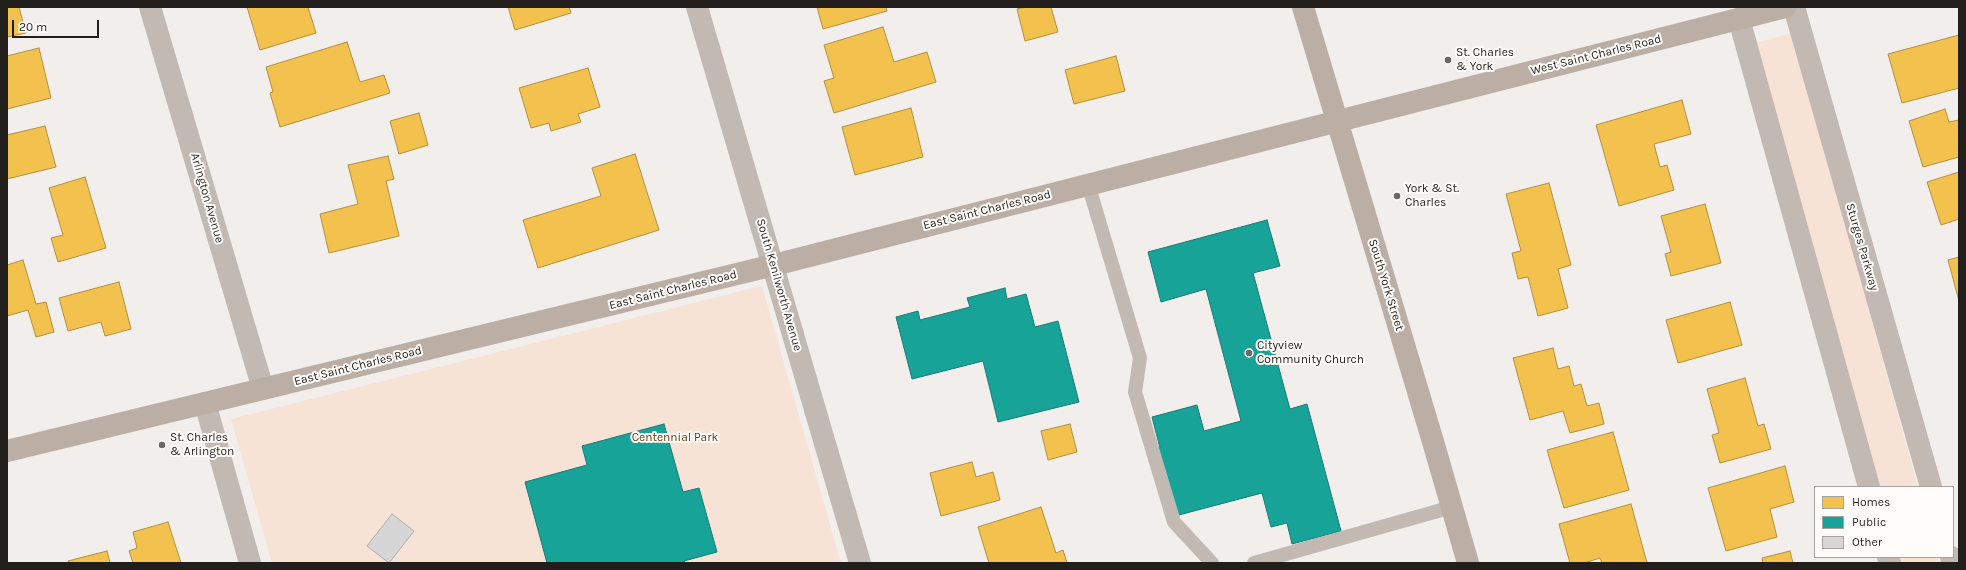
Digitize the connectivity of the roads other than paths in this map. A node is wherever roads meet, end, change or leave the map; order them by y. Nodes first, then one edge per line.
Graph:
1 (150, 7) edge
2 (697, 7) edge
3 (1303, 7) edge
4 (1785, 7) edge
5 (1794, 7) edge
6 (1739, 19) junction
7 (1337, 121) junction
8 (1088, 184) junction
9 (774, 265) junction
10 (263, 390) junction
11 (205, 403) junction
12 (7, 451) edge
13 (1869, 486) edge
14 (1931, 486) edge
15 (1452, 507) junction
16 (250, 563) edge
17 (860, 563) edge
18 (1212, 563) edge
19 (1254, 563) edge
20 (1468, 563) edge

1 - 10 street, Arlington Avenue
2 - 9 street, South Kenilworth Avenue
3 - 7 main road, South York Street
4 - 6 main road, West Saint Charles Road
5 - 14 street, Sturges Parkway
6 - 7 main road, West Saint Charles Road
6 - 13 street
7 - 8 main road, East Saint Charles Road
7 - 15 main road, South York Street
8 - 9 main road, East Saint Charles Road
8 - 18 lane
9 - 10 main road, East Saint Charles Road
9 - 17 street, South Kenilworth Avenue
10 - 11 main road, East Saint Charles Road
11 - 12 main road, East Saint Charles Road
11 - 16 street
15 - 19 lane
15 - 20 main road, South York Street

